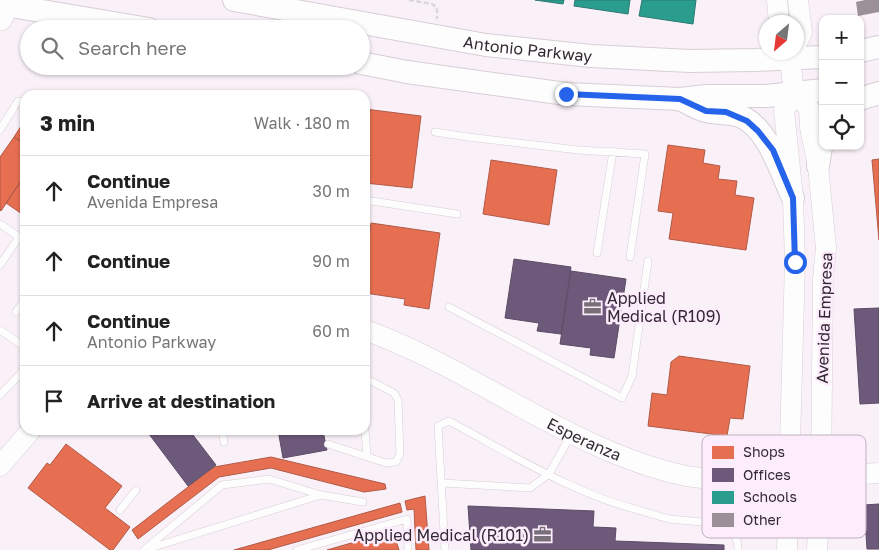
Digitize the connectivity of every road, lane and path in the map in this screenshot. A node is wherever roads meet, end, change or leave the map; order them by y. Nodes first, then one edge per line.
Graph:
1 (234, 0) edge
2 (409, 0) edge
3 (777, 0) edge
4 (798, 0) edge
5 (3, 7) edge
6 (778, 15) edge
7 (800, 15) edge
8 (89, 20) edge
9 (346, 20) edge
10 (370, 24) edge
11 (435, 36) junction
12 (879, 47) edge
13 (864, 50) edge
14 (804, 54) edge
15 (759, 55) edge
16 (819, 56) edge
17 (792, 60) edge
18 (370, 65) edge
19 (879, 84) edge
20 (864, 86) edge
21 (819, 91) edge
22 (879, 93) edge
23 (794, 94) junction
24 (864, 98) edge
25 (680, 99) junction
26 (20, 101) edge
27 (0, 130) edge
28 (435, 132) dead end
29 (821, 150) edge
30 (613, 151) junction
31 (818, 166) junction
32 (793, 198) junction
33 (370, 201) edge
34 (457, 214) dead end
35 (0, 224) edge
36 (20, 238) edge
37 (20, 241) edge
38 (597, 253) dead end
39 (630, 257) dead end
40 (648, 260) dead end
41 (0, 265) edge
42 (20, 306) edge
43 (449, 307) dead end
44 (16, 312) dead end
45 (0, 330) edge
46 (370, 332) edge
47 (20, 344) edge
48 (20, 374) edge
49 (370, 381) edge
50 (0, 395) edge
51 (572, 433) junction
52 (27, 435) edge
53 (223, 435) edge
54 (365, 435) edge
55 (790, 435) edge
56 (820, 435) edge
57 (224, 442) dead end
58 (328, 444) dead end
59 (367, 456) junction
60 (0, 466) edge
61 (879, 473) edge
62 (549, 474) junction
63 (866, 474) edge
64 (702, 477) edge
65 (442, 482) junction
66 (136, 490) dead end
67 (321, 495) junction
68 (363, 502) dead end
69 (120, 510) dead end
70 (702, 522) edge
71 (144, 550) edge
72 (297, 550) edge
73 (408, 550) edge
74 (445, 550) edge

1 - 9 main road, Antonio Parkway
2 - 11 path
3 - 6 main road
4 - 7 main road, Avenida Empresa
5 - 8 main road
10 - 11 main road, Antonio Parkway
11 - 15 main road, Antonio Parkway
12 - 13 main road
14 - 16 main road, Antonio Parkway
17 - 23 main road, Avenida Empresa
18 - 25 main road
19 - 20 main road
21 - 23 main road
22 - 24 main road
23 - 25 main road
23 - 31 main road, Avenida Empresa
23 - 32 main road, Avenida Empresa
25 - 32 main road
26 - 27 lane
28 - 30 lane
29 - 31 main road
30 - 38 lane
30 - 39 lane
31 - 56 main road, Avenida Empresa
32 - 55 main road, Avenida Empresa
33 - 34 lane
35 - 36 lane
37 - 41 lane
40 - 43 lane
42 - 44 lane
45 - 47 lane
46 - 51 main road, Esperanza
48 - 50 lane
49 - 59 lane
51 - 62 lane
51 - 64 main road, Esperanza
52 - 60 main road
53 - 57 lane
54 - 59 lane
58 - 59 lane
61 - 63 main road, Esperanza
62 - 65 lane
62 - 65 lane
62 - 70 lane
65 - 74 lane
66 - 69 lane
67 - 68 lane
67 - 71 lane
67 - 71 lane
72 - 73 lane

